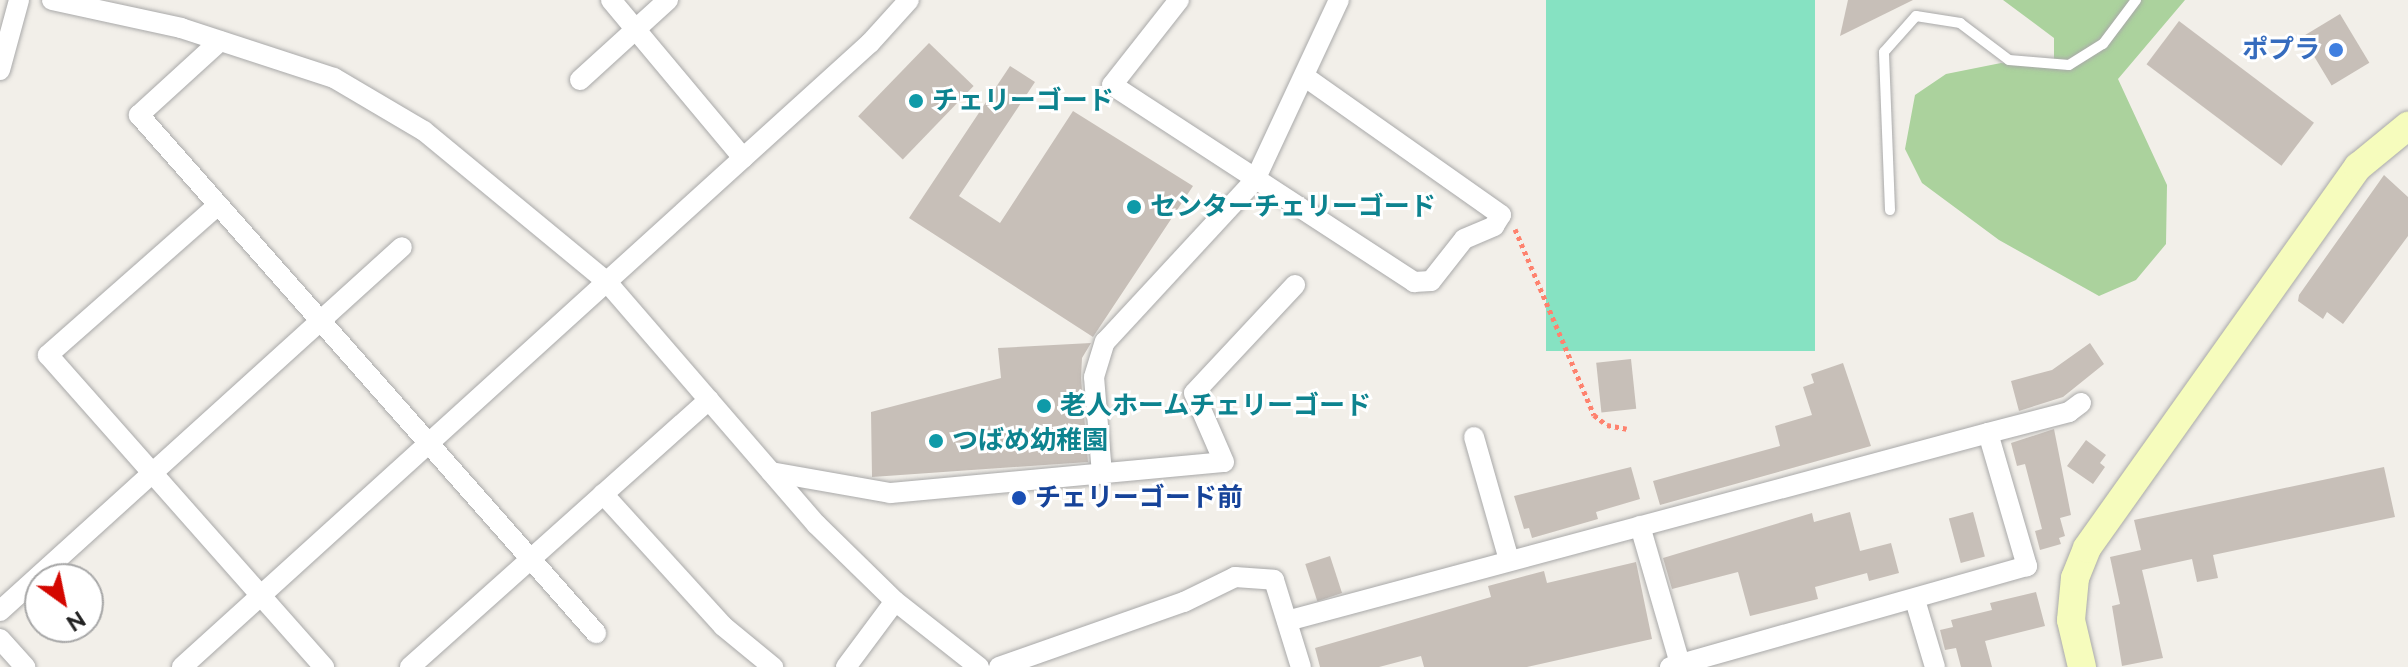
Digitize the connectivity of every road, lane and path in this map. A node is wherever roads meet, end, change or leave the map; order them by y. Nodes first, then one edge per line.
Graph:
1 (19, 0) edge
2 (52, 0) edge
3 (611, 0) edge
4 (668, 0) edge
5 (909, 0) edge
6 (1179, 0) edge
7 (1339, 0) edge
8 (2136, 0) edge
9 (635, 31) junction
10 (220, 41) junction
11 (0, 70) edge
12 (1304, 76) junction
13 (580, 80) dead end
14 (2408, 126) edge
15 (743, 158) junction
16 (1255, 180) junction
17 (218, 205) junction
18 (1890, 210) dead end
19 (1501, 215) junction
20 (402, 247) dead end
21 (607, 282) junction
22 (1295, 285) dead end
23 (318, 320) junction
24 (709, 400) junction
25 (2081, 403) dead end
26 (1627, 429) dead end
27 (1988, 433) junction
28 (1474, 437) dead end
29 (427, 444) junction
30 (153, 471) junction
31 (771, 472) junction
32 (1102, 474) junction
33 (603, 494) junction
34 (1640, 526) junction
35 (530, 560) junction
36 (1509, 560) junction
37 (261, 595) junction
38 (1915, 600) junction
39 (895, 601) junction
40 (0, 611) edge
41 (1287, 621) junction
42 (596, 633) dead end
43 (0, 639) edge
44 (765, 664) edge
45 (416, 665) edge
46 (1675, 666) edge
47 (25, 667) edge
48 (182, 667) edge
49 (324, 667) edge
50 (846, 667) edge
51 (979, 667) edge
52 (999, 667) edge
53 (1301, 667) edge
54 (1935, 667) edge
55 (2082, 667) edge

1 - 11 street
2 - 10 street
3 - 9 street
4 - 9 street
5 - 15 street
6 - 16 street
7 - 12 street
8 - 18 lane
9 - 13 street
9 - 15 street
10 - 17 street
10 - 21 street
12 - 16 street
12 - 19 street
14 - 55 street
15 - 21 street
16 - 19 street
16 - 32 street
17 - 23 street
17 - 30 street
19 - 26 path
20 - 23 street
21 - 24 street
21 - 29 street
22 - 32 street
23 - 29 street
23 - 30 street
24 - 31 street
24 - 33 street
25 - 27 street
27 - 34 street
27 - 38 street
28 - 36 street
29 - 35 street
29 - 37 street
30 - 37 street
30 - 40 street
31 - 32 street
31 - 39 street
33 - 35 street
33 - 44 street
34 - 36 street
34 - 46 street
35 - 42 street
35 - 45 street
36 - 41 street
37 - 48 street
37 - 49 street
38 - 46 street
38 - 54 street
39 - 50 street
39 - 51 street
41 - 52 street
41 - 53 street
43 - 47 street

